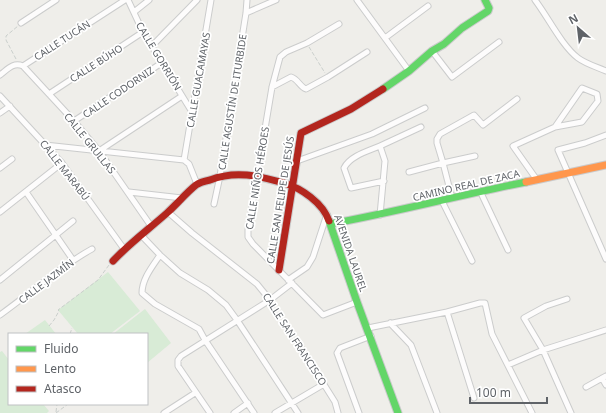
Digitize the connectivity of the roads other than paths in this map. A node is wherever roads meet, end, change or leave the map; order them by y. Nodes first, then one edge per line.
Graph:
1 (56, 0) edge
2 (125, 0) edge
3 (128, 0) edge
4 (149, 0) edge
5 (197, 0) edge
6 (211, 0) edge
7 (247, 0) edge
8 (276, 0) edge
9 (357, 0) edge
10 (485, 0) edge
11 (535, 0) edge
12 (428, 6) dead end
13 (134, 12) junction
14 (246, 13) junction
15 (21, 23) road end
16 (339, 24) dead end
17 (143, 32) junction
18 (385, 38) junction
19 (499, 42) dead end
20 (152, 46) junction
21 (432, 51) junction
22 (366, 52) dead end
23 (163, 62) junction
24 (21, 65) junction
25 (409, 71) junction
26 (606, 71) edge
27 (0, 75) edge
28 (272, 87) junction
29 (49, 94) junction
30 (0, 96) edge
31 (182, 96) junction
32 (517, 99) dead end
33 (10, 106) junction
34 (425, 108) dead end
35 (192, 112) junction
36 (0, 113) edge
37 (74, 121) junction
38 (421, 127) dead end
39 (555, 127) junction
40 (606, 135) edge
41 (45, 145) junction
42 (380, 146) junction
43 (99, 151) junction
44 (475, 156) dead end
45 (12, 159) dead end
46 (184, 160) junction
47 (298, 160) junction
48 (62, 163) junction
49 (443, 163) junction
50 (605, 167) edge
51 (0, 168) edge
52 (409, 172) dead end
53 (568, 173) junction
54 (220, 176) junction
55 (258, 176) junction
56 (537, 180) junction
57 (384, 181) junction
58 (197, 184) junction
59 (293, 186) junction
60 (480, 191) junction
61 (26, 192) junction
62 (129, 192) junction
63 (182, 198) junction
64 (452, 198) junction
65 (442, 201) junction
66 (214, 204) dead end
67 (0, 212) edge
68 (168, 212) junction
69 (327, 214) junction
70 (380, 215) junction
71 (73, 221) dead end
72 (330, 224) junction
73 (151, 226) junction
74 (56, 235) junction
75 (141, 235) junction
76 (92, 249) dead end
77 (124, 249) junction
78 (508, 250) dead end
79 (160, 256) junction
80 (606, 259) edge
81 (73, 260) junction
82 (113, 261) road end
83 (472, 262) dead end
84 (279, 270) junction
85 (0, 280) edge
86 (290, 282) junction
87 (568, 299) dead end
88 (270, 300) junction
89 (357, 302) junction
90 (447, 312) junction
91 (0, 315) edge
92 (238, 320) junction
93 (390, 323) junction
94 (368, 328) junction
95 (606, 330) edge
96 (371, 336) junction
97 (205, 340) junction
98 (298, 343) road end
99 (543, 350) junction
100 (508, 365) junction
101 (604, 377) edge
102 (324, 384) junction
103 (606, 385) edge
104 (586, 387) dead end
105 (196, 393) junction
106 (474, 398) dead end
107 (248, 403) junction
108 (291, 403) junction
109 (165, 413) edge
110 (210, 413) edge
111 (234, 413) edge
112 (254, 413) edge
113 (275, 413) edge
114 (298, 413) edge
115 (338, 413) edge
116 (360, 413) edge
117 (398, 413) edge
118 (437, 413) edge
119 (532, 413) edge
120 (571, 413) edge

1 - 15 street
2 - 24 street, CALLE TUCÁN
3 - 13 street, CALLE GORRIÓN
4 - 13 street
5 - 20 street
6 - 35 street, CALLE GUACAMAYAS
7 - 14 street, CALLE AGUSTÍN DE ITURBIDE
8 - 14 street
9 - 18 street
10 - 21 street
11 - 26 street
12 - 18 street
13 - 17 street, CALLE GORRIÓN
14 - 54 street, CALLE AGUSTÍN DE ITURBIDE
16 - 28 street, CALLE NIÑOS HÉROES
17 - 20 street, CALLE GORRIÓN
17 - 29 street, CALLE BÚHO
18 - 25 street
19 - 21 street
20 - 23 street, CALLE GORRIÓN
21 - 25 street
22 - 28 street
23 - 31 street, CALLE GORRIÓN
23 - 37 street, CALLE CODORNIZ
24 - 27 street, CALLE TUCÁN
24 - 29 street, CALLE GRULLAS
25 - 47 street, CALLE SAN FELIPE DE JESÚS
28 - 55 street, CALLE NIÑOS HÉROES
29 - 37 street, CALLE GRULLAS
30 - 33 street, CALLE MARABÚ
31 - 35 street, CALLE GORRIÓN
31 - 43 street
32 - 49 street
33 - 36 street
33 - 41 street, CALLE MARABÚ
34 - 47 street
35 - 46 street, CALLE GUACAMAYAS
37 - 43 street, CALLE GRULLAS
38 - 42 street
39 - 39 street
39 - 56 street
40 - 53 street
41 - 43 street
41 - 48 street, CALLE MARABÚ
42 - 57 street
42 - 57 street
43 - 46 street
43 - 62 street, CALLE GRULLAS
44 - 49 street
45 - 51 street
46 - 58 street
47 - 59 street, CALLE SAN FELIPE DE JESÚS
48 - 61 street
48 - 77 street, CALLE MARABÚ
49 - 52 street
49 - 64 street
50 - 53 street, CAMINO REAL DE ZACA
53 - 56 street, CAMINO REAL DE ZACA
53 - 80 street
54 - 55 street, AVENIDA LAUREL
54 - 58 street, AVENIDA LAUREL
54 - 66 street, CALLE AGUSTÍN DE ITURBIDE
55 - 59 street, AVENIDA LAUREL
55 - 84 street, CALLE NIÑOS HÉROES
56 - 60 street, CAMINO REAL DE ZACA
57 - 70 street
58 - 63 street, AVENIDA LAUREL
59 - 69 street, AVENIDA LAUREL
59 - 84 street, CALLE SAN FELIPE DE JESÚS
60 - 64 street, CAMINO REAL DE ZACA
60 - 78 street
61 - 67 street
61 - 74 street
62 - 63 street
62 - 73 street, CALLE GRULLAS
63 - 68 street, AVENIDA LAUREL
64 - 65 street, CAMINO REAL DE ZACA
65 - 70 street, CAMINO REAL DE ZACA
65 - 83 street
68 - 73 street, AVENIDA LAUREL
68 - 88 street, CALLE SAN FRANCISCO
69 - 72 street, AVENIDA LAUREL
69 - 86 street
70 - 72 street, CAMINO REAL DE ZACA
71 - 74 street
72 - 89 street, AVENIDA LAUREL
73 - 75 street, AVENIDA LAUREL
74 - 81 street
74 - 85 street
75 - 77 street, AVENIDA LAUREL
75 - 79 street
76 - 81 street, CALLE JAZMÍN
77 - 82 street, AVENIDA LAUREL
79 - 92 street
79 - 97 street
81 - 91 street, CALLE JAZMÍN
84 - 86 street, CALLE NIÑOS HÉROES
86 - 88 street
86 - 89 street, CALLE NIÑOS HÉROES
87 - 99 street
88 - 92 street
89 - 94 street, AVENIDA LAUREL
90 - 93 street
90 - 100 street
90 - 106 street
92 - 97 street
92 - 108 street
93 - 94 street
93 - 118 street
94 - 96 street, AVENIDA LAUREL
95 - 99 street
96 - 116 street
96 - 117 street, AVENIDA LAUREL
97 - 105 street
97 - 107 street
98 - 102 street, CALLE SAN FRANCISCO
99 - 100 street
99 - 120 street
100 - 119 street
101 - 103 street
101 - 104 street
102 - 108 street
102 - 115 street, CALLE SAN FRANCISCO
105 - 109 street
105 - 110 street
107 - 111 street
107 - 112 street
108 - 113 street
108 - 114 street

